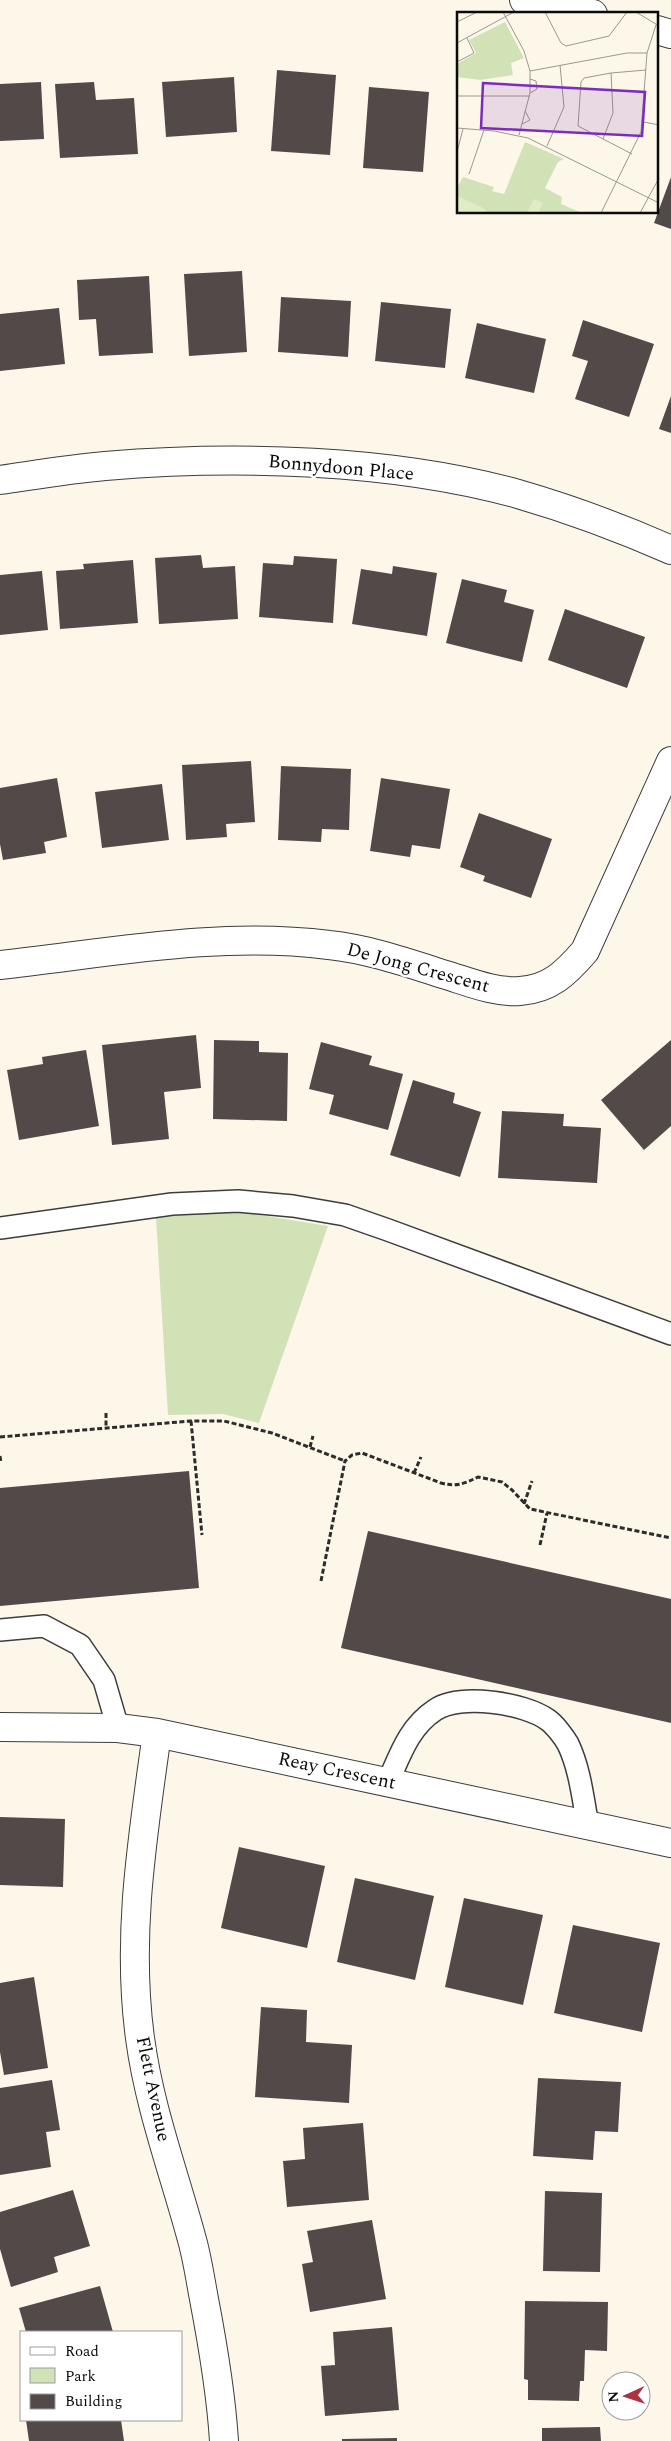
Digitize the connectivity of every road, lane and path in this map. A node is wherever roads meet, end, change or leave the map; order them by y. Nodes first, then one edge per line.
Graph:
1 (524, 0) edge
2 (583, 12) edge
3 (658, 30) edge
4 (671, 34) edge
5 (0, 480) edge
6 (671, 550) edge
7 (671, 761) edge
8 (0, 965) edge
9 (0, 1228) edge
10 (671, 1334) edge
11 (106, 1413) dead end
12 (191, 1421) junction
13 (106, 1428) junction
14 (313, 1436) dead end
15 (0, 1437) edge
16 (310, 1447) junction
17 (0, 1456) edge
18 (421, 1456) dead end
19 (345, 1460) junction
20 (0, 1463) edge
21 (414, 1473) junction
22 (532, 1481) dead end
23 (524, 1504) junction
24 (547, 1513) junction
25 (202, 1535) dead end
26 (671, 1538) edge
27 (540, 1545) dead end
28 (321, 1581) dead end
29 (0, 1630) edge
30 (0, 1726) edge
31 (118, 1728) junction
32 (157, 1733) junction
33 (388, 1782) junction
34 (588, 1826) junction
35 (671, 1843) edge
36 (224, 2441) edge

1 - 2 street
3 - 4 street
5 - 6 street, Bonnydoon Place
7 - 8 street, De Jong Crescent
9 - 10 lane
11 - 13 path
12 - 13 path
12 - 16 path
12 - 25 path
13 - 15 path
14 - 16 path
16 - 19 path
17 - 20 path
18 - 21 path
19 - 21 path
19 - 28 path
21 - 23 path
22 - 23 path
23 - 24 path
24 - 26 path
24 - 27 path
29 - 31 lane
30 - 31 street, Reay Crescent
31 - 32 street, Reay Crescent
32 - 33 street, Reay Crescent
32 - 36 street, Flett Avenue
33 - 34 street, Reay Crescent
33 - 34 lane
34 - 35 street, Reay Crescent

